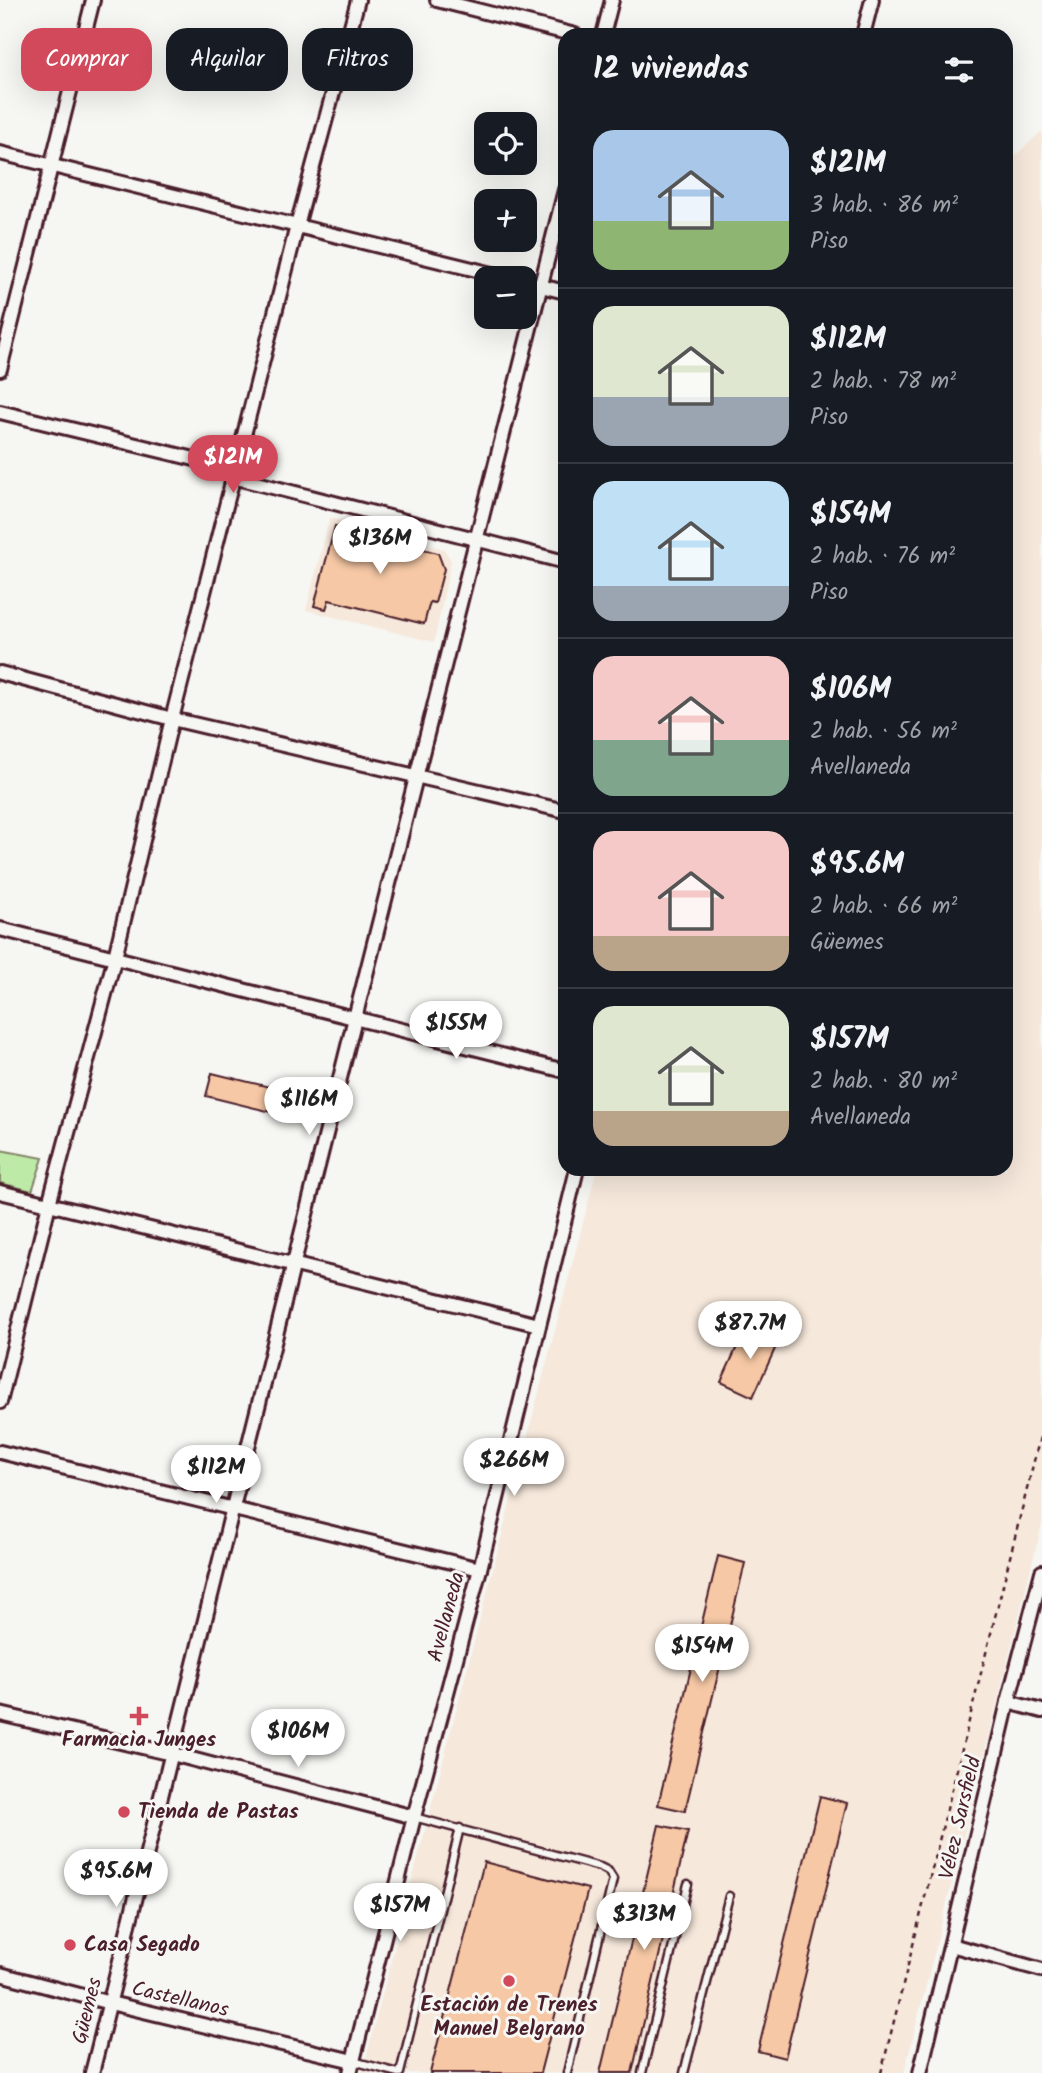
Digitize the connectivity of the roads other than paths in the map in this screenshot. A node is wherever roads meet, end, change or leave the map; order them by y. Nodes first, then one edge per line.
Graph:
1 (93, 0) edge
2 (358, 0) edge
3 (438, 0) edge
4 (612, 0) edge
5 (872, 0) edge
6 (605, 28) edge
7 (865, 28) edge
8 (558, 31) edge
9 (0, 153) edge
10 (50, 166) junction
11 (558, 219) edge
12 (297, 226) junction
13 (474, 269) edge
14 (537, 285) edge
15 (542, 286) junction
16 (558, 290) edge
17 (0, 369) edge
18 (0, 412) edge
19 (233, 477) junction
20 (477, 540) junction
21 (558, 560) edge
22 (0, 673) edge
23 (172, 719) junction
24 (417, 775) junction
25 (558, 809) edge
26 (0, 929) edge
27 (115, 957) junction
28 (355, 1018) junction
29 (558, 1069) edge
30 (575, 1176) edge
31 (0, 1192) edge
32 (49, 1204) junction
33 (295, 1264) junction
34 (539, 1325) junction
35 (0, 1402) edge
36 (0, 1452) edge
37 (232, 1509) junction
38 (480, 1569) junction
39 (1042, 1572) edge
40 (1008, 1702) junction
41 (1042, 1711) edge
42 (0, 1714) edge
43 (172, 1754) junction
44 (414, 1817) junction
45 (460, 1828) junction
46 (688, 1884) dead end
47 (729, 1896) dead end
48 (951, 1945) junction
49 (1042, 1970) edge
50 (0, 1974) edge
51 (110, 2003) junction
52 (351, 2067) edge
53 (92, 2073) edge
54 (399, 2073) edge
55 (567, 2073) edge
56 (642, 2073) edge
57 (684, 2073) edge
58 (920, 2073) edge

1 - 10 street
2 - 12 street
3 - 8 street
4 - 6 street
5 - 7 street
9 - 10 street
10 - 12 street
10 - 17 street
11 - 15 street, Güemes
12 - 13 street
12 - 19 street
14 - 15 street
15 - 16 street
15 - 20 street, Güemes
18 - 19 street
19 - 20 street
19 - 23 street
20 - 21 street
20 - 24 street, Güemes
22 - 23 street
23 - 24 street
23 - 27 street
24 - 25 street
24 - 28 street, Güemes
26 - 27 street
27 - 28 street
27 - 32 street
28 - 29 street
28 - 33 street, Güemes
30 - 34 street, Avellaneda
31 - 32 street
32 - 33 street
32 - 35 street
33 - 34 street
33 - 37 street, Güemes
34 - 38 street, Avellaneda
36 - 37 street
37 - 38 street
37 - 43 street, Güemes
38 - 44 street, Avellaneda
39 - 40 street, Vélez Sarsfield
40 - 41 street
40 - 48 street, Vélez Sarsfield
42 - 43 street
43 - 44 street
43 - 51 street, Güemes
44 - 45 lane
44 - 52 street, Avellaneda
45 - 54 lane
45 - 55 lane
46 - 56 lane
47 - 57 lane
48 - 49 street
48 - 58 street, Vélez Sarsfield
50 - 51 street, Castellanos
51 - 52 street, Castellanos
51 - 53 street, Güemes
52 - 54 lane

